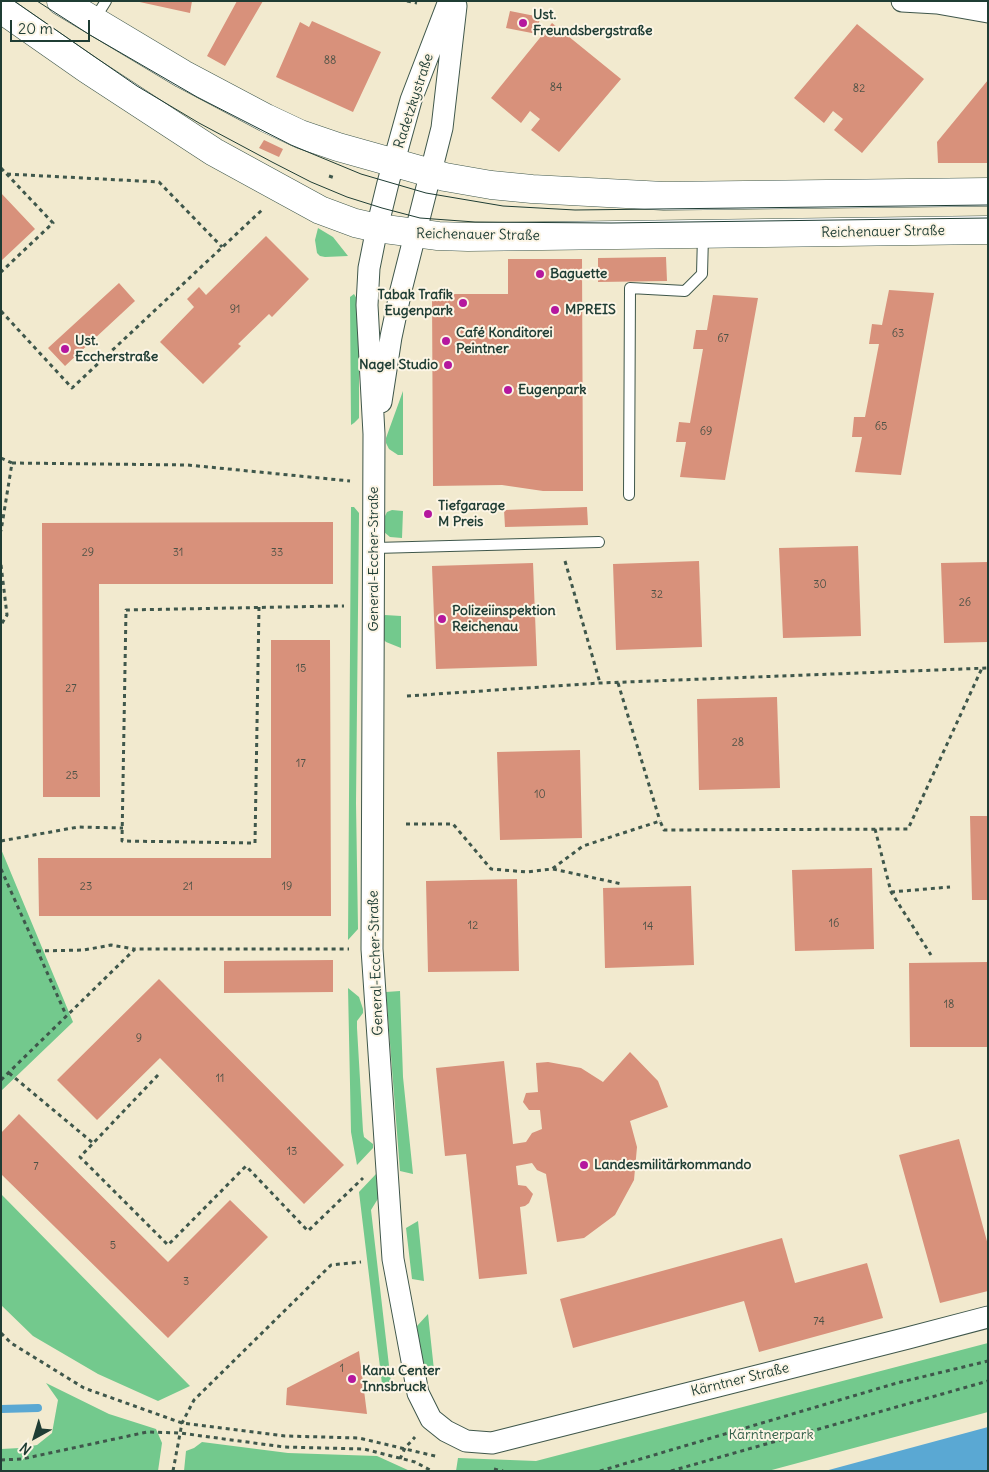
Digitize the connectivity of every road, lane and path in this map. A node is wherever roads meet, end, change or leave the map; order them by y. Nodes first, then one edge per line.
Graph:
1 (61, 1) edge
2 (407, 1) edge
3 (449, 1) edge
4 (456, 1) edge
5 (902, 1) edge
6 (417, 3) dead end
7 (1, 9) edge
8 (100, 11) edge
9 (988, 12) edge
10 (443, 42) junction
11 (394, 163) junction
12 (1, 168) edge
13 (337, 171) dead end
14 (7, 174) junction
15 (431, 174) junction
16 (329, 176) dead end
17 (335, 178) junction
18 (332, 185) dead end
19 (988, 192) edge
20 (262, 210) dead end
21 (376, 228) junction
22 (988, 230) edge
23 (416, 234) junction
24 (703, 234) junction
25 (222, 247) junction
26 (1, 272) edge
27 (1, 312) edge
28 (374, 434) junction
29 (1, 458) edge
30 (12, 464) junction
31 (374, 483) junction
32 (630, 494) dead end
33 (1, 531) edge
34 (598, 542) dead end
35 (561, 544) junction
36 (375, 548) junction
37 (1, 566) edge
38 (344, 606) dead end
39 (259, 607) junction
40 (1, 625) edge
41 (982, 668) junction
42 (988, 668) edge
43 (600, 683) junction
44 (618, 683) junction
45 (407, 696) dead end
46 (660, 821) junction
47 (406, 824) dead end
48 (122, 828) junction
49 (875, 829) junction
50 (1, 841) edge
51 (552, 868) junction
52 (1, 869) edge
53 (622, 884) dead end
54 (950, 887) dead end
55 (891, 892) junction
56 (135, 949) junction
57 (333, 950) dead end
58 (38, 951) junction
59 (931, 955) dead end
60 (66, 1015) junction
61 (9, 1072) junction
62 (158, 1075) dead end
63 (1, 1080) edge
64 (93, 1143) junction
65 (346, 1194) dead end
66 (362, 1262) dead end
67 (988, 1317) edge
68 (1, 1333) edge
69 (988, 1361) edge
70 (988, 1381) edge
71 (182, 1423) junction
72 (180, 1433) junction
73 (492, 1443) joint
74 (405, 1448) junction
75 (446, 1458) dead end
76 (400, 1459) junction
77 (1, 1460) edge
78 (494, 1469) dead end
79 (173, 1471) edge
80 (432, 1471) edge
81 (503, 1471) edge
82 (600, 1471) edge
83 (671, 1471) edge

1 - 8 street
2 - 6 path
3 - 10 street, Radetzkystraße
4 - 10 street, Radetzkystraße
5 - 9 street
7 - 21 street, Reichenauer Straße
8 - 11 street
10 - 11 street, Radetzkystraße
10 - 15 street, Radetzkystraße
11 - 15 street
11 - 21 street, Radetzkystraße
12 - 14 path
13 - 17 path
14 - 25 path
14 - 26 path
15 - 19 street
15 - 23 street, Radetzkystraße
16 - 17 path
17 - 18 path
20 - 25 path
21 - 23 street, Reichenauer Straße
21 - 28 street, General-Eccher-Straße
22 - 24 street, Reichenauer Straße
23 - 24 street, Reichenauer Straße
23 - 28 street, General-Eccher-Straße
24 - 32 lane
25 - 27 path
28 - 31 street, General-Eccher-Straße
29 - 30 path
30 - 31 path
30 - 33 path
31 - 36 street, General-Eccher-Straße
34 - 35 lane
35 - 36 lane
35 - 43 path
36 - 73 street, General-Eccher-Straße
37 - 40 path
38 - 39 path
39 - 48 path
39 - 48 path
41 - 42 path
41 - 44 path
41 - 49 path
43 - 44 path
43 - 45 path
44 - 46 path
46 - 49 path
46 - 51 path
47 - 51 path
48 - 50 path
49 - 55 path
51 - 53 path
52 - 58 path
54 - 55 path
55 - 59 path
56 - 57 path
56 - 58 path
56 - 60 path
58 - 60 path
60 - 61 path
61 - 63 path
61 - 64 path
62 - 64 path
64 - 65 path
66 - 71 path
67 - 73 street, Kärntner Straße
68 - 71 path
69 - 82 path
70 - 83 path
71 - 72 path
71 - 74 path
72 - 76 path
72 - 77 path
72 - 79 path
74 - 75 path
74 - 76 path
76 - 80 path
78 - 81 path

